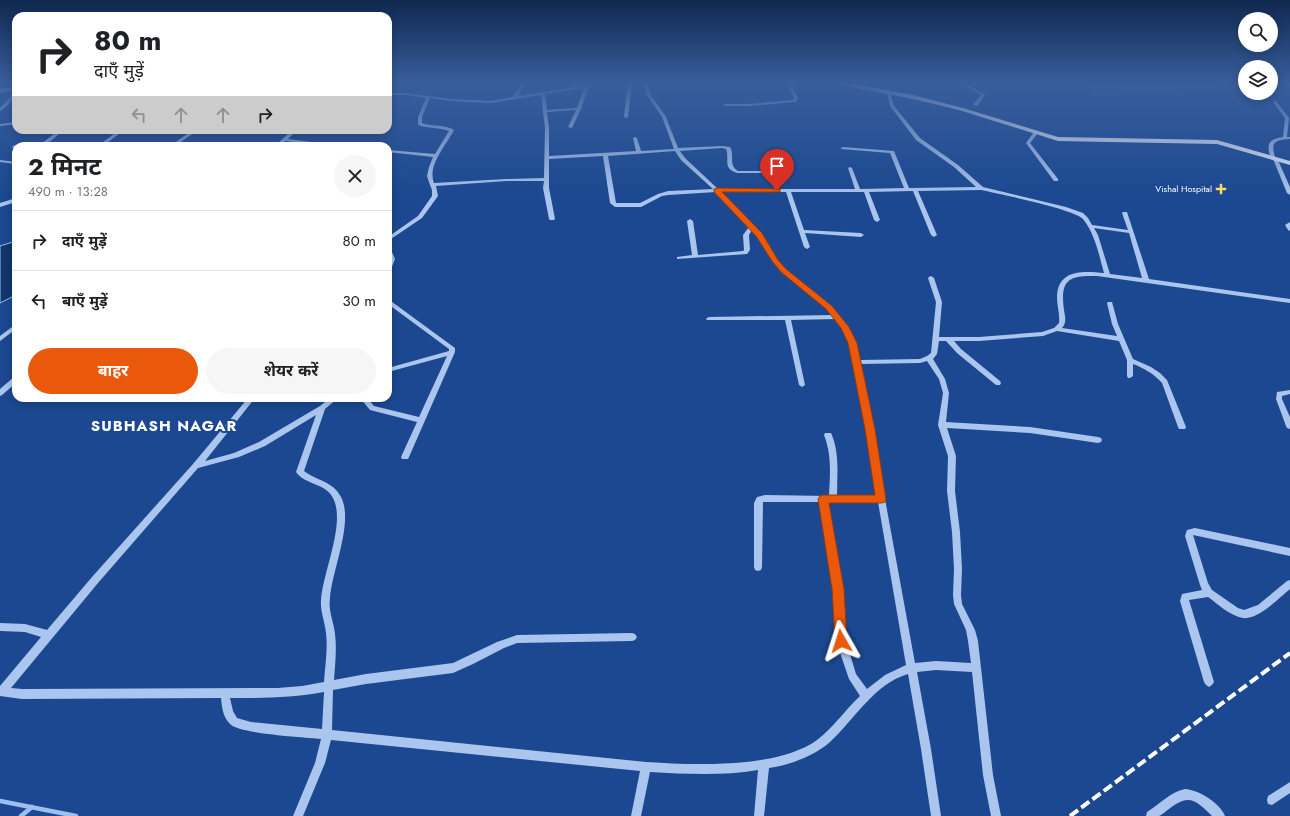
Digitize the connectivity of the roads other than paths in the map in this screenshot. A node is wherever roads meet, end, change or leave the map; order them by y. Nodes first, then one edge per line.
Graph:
1 (420, 120) edge
2 (546, 120) edge
3 (573, 120) edge
4 (665, 120) edge
5 (903, 120) edge
6 (996, 120) edge
7 (1287, 120) edge
8 (9, 124) junction
9 (12, 124) edge
10 (0, 125) edge
11 (570, 127) dead end
12 (0, 131) edge
13 (1036, 133) junction
14 (57, 134) edge
15 (117, 134) edge
16 (190, 134) edge
17 (291, 134) edge
18 (635, 138) dead end
19 (1287, 138) edge
20 (284, 140) junction
21 (47, 142) edge
22 (106, 142) edge
23 (178, 142) edge
24 (282, 142) edge
25 (301, 142) edge
26 (843, 148) dead end
27 (676, 149) junction
28 (392, 151) edge
29 (639, 152) junction
30 (604, 154) junction
31 (437, 156) junction
32 (547, 158) junction
33 (1274, 158) junction
34 (0, 161) edge
35 (12, 162) edge
36 (1290, 163) edge
37 (850, 168) dead end
38 (546, 179) junction
39 (1056, 180) dead end
40 (432, 185) junction
41 (981, 188) junction
42 (907, 189) junction
43 (915, 189) junction
44 (717, 190) junction
45 (777, 190) junction
46 (788, 190) junction
47 (858, 190) junction
48 (866, 190) junction
49 (1290, 193) edge
50 (12, 201) edge
51 (0, 205) edge
52 (1125, 213) dead end
53 (552, 219) dead end
54 (877, 220) dead end
55 (690, 221) dead end
56 (1290, 224) edge
57 (1090, 226) junction
58 (752, 227) junction
59 (1290, 229) edge
60 (802, 231) junction
61 (1131, 232) junction
62 (934, 235) dead end
63 (392, 236) edge
64 (861, 236) dead end
65 (807, 247) dead end
66 (695, 257) junction
67 (679, 258) dead end
68 (1108, 275) junction
69 (931, 278) dead end
70 (1146, 280) junction
71 (1290, 301) edge
72 (1110, 303) dead end
73 (392, 304) edge
74 (838, 318) junction
75 (709, 319) dead end
76 (788, 319) junction
77 (12, 329) edge
78 (1056, 329) junction
79 (0, 339) edge
80 (937, 339) junction
81 (948, 339) junction
82 (1122, 339) junction
83 (452, 352) junction
84 (929, 358) junction
85 (1130, 360) junction
86 (857, 362) junction
87 (392, 369) edge
88 (1130, 376) dead end
89 (12, 382) edge
90 (998, 383) dead end
91 (802, 385) dead end
92 (1290, 392) edge
93 (0, 393) edge
94 (249, 402) edge
95 (330, 402) edge
96 (367, 402) edge
97 (322, 408) junction
98 (422, 420) junction
99 (942, 425) junction
100 (1290, 426) edge
101 (1182, 427) dead end
102 (828, 436) dead end
103 (1098, 440) dead end
104 (405, 457) dead end
105 (196, 466) junction
106 (823, 499) junction
107 (833, 499) junction
108 (881, 499) junction
109 (1290, 552) edge
110 (758, 567) dead end
111 (1290, 584) edge
112 (1209, 593) junction
113 (0, 627) edge
114 (49, 635) junction
115 (632, 637) dead end
116 (912, 668) junction
117 (976, 668) junction
118 (1209, 682) dead end
119 (329, 686) junction
120 (1, 692) edge
121 (225, 694) junction
122 (866, 697) junction
123 (326, 735) junction
124 (764, 765) junction
125 (646, 767) junction
126 (1290, 787) edge
127 (1272, 800) dead end
128 (298, 816) edge
129 (636, 816) edge
130 (759, 816) edge
131 (936, 816) edge
132 (996, 816) edge
133 (1151, 816) edge
134 (1220, 816) edge

1 - 31 street
2 - 32 street
3 - 11 street
4 - 27 street
5 - 41 street
6 - 13 main road
7 - 19 street
8 - 9 street
8 - 10 street
8 - 12 street
13 - 33 main road
13 - 39 street
14 - 21 street
15 - 22 street
16 - 23 street
17 - 20 street
18 - 29 street
19 - 33 street
20 - 24 street
20 - 25 street
26 - 42 street
27 - 29 street
27 - 44 street
27 - 45 street
28 - 31 street
29 - 30 street
30 - 32 street
30 - 44 street
31 - 40 street
32 - 38 street
33 - 36 main road
33 - 49 street
34 - 35 street
37 - 47 street
38 - 40 street
38 - 53 street
40 - 63 street
41 - 43 street
41 - 57 street
42 - 43 street
42 - 48 street
43 - 62 street
44 - 45 street
44 - 58 street
45 - 46 street
46 - 47 street
46 - 60 street
47 - 48 street
48 - 54 street
50 - 51 street
52 - 61 street
55 - 66 street
56 - 59 street
57 - 61 street
57 - 68 street
58 - 66 street
58 - 74 street
60 - 64 street
60 - 65 street
61 - 70 street
66 - 67 street
68 - 70 street
68 - 78 street
69 - 80 street
70 - 71 street
72 - 82 street
73 - 83 street
74 - 76 street
74 - 86 street
75 - 76 street
76 - 91 street
77 - 79 street
78 - 81 street
78 - 82 street
80 - 81 street
80 - 84 street
81 - 90 street
82 - 85 street
83 - 87 street
83 - 98 street
84 - 86 street
84 - 99 street
85 - 88 street
85 - 101 street
86 - 108 street
89 - 93 street
92 - 100 street
94 - 105 street
95 - 97 street
96 - 98 street
97 - 105 street
97 - 119 street
98 - 104 street
99 - 103 street
99 - 117 street
102 - 107 street
105 - 114 street
106 - 107 street
106 - 110 street
106 - 122 street
107 - 108 street
108 - 116 street
109 - 112 street
111 - 112 street
112 - 118 street
113 - 114 street
114 - 120 street
115 - 119 street
116 - 117 street
116 - 122 street
116 - 131 street
117 - 132 street
119 - 121 street
119 - 123 street
120 - 121 street
121 - 123 street
122 - 124 street
123 - 125 street
123 - 128 street
124 - 125 street
124 - 130 street
125 - 129 street
126 - 127 street
133 - 134 street

